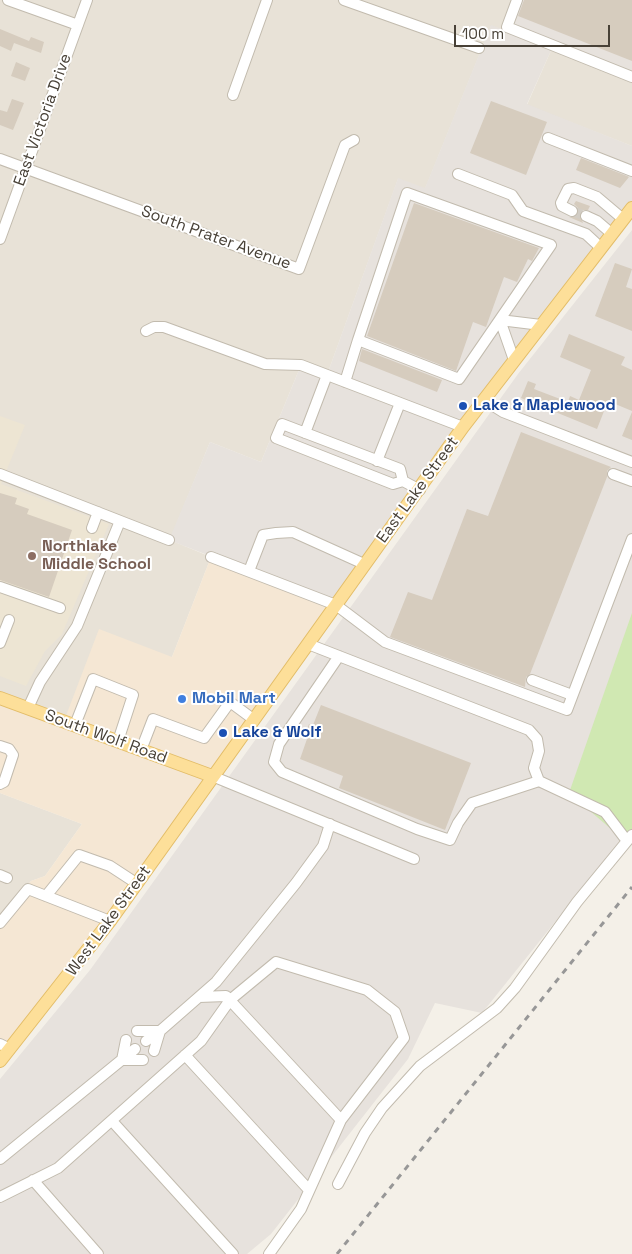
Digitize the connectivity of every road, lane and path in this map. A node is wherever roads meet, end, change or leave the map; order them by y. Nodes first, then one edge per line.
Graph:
1 (8, 0) edge
2 (87, 0) edge
3 (267, 0) edge
4 (344, 0) edge
5 (517, 0) edge
6 (78, 25) junction
7 (479, 48) dead end
8 (632, 77) edge
9 (233, 95) dead end
10 (548, 138) dead end
11 (354, 140) dead end
12 (0, 159) edge
13 (26, 169) junction
14 (632, 171) edge
15 (458, 174) dead end
16 (608, 206) junction
17 (632, 208) edge
18 (572, 211) dead end
19 (586, 216) tunnel mouth
20 (623, 219) junction
21 (597, 221) junction
22 (611, 233) junction
23 (0, 239) edge
24 (600, 247) junction
25 (500, 320) junction
26 (541, 325) junction
27 (146, 331) dead end
28 (358, 340) junction
29 (514, 360) junction
30 (327, 375) junction
31 (346, 382) junction
32 (484, 400) junction
33 (400, 403) junction
34 (463, 427) junction
35 (305, 433) junction
36 (377, 461) junction
37 (632, 462) edge
38 (613, 474) dead end
39 (4, 476) edge
40 (403, 481) junction
41 (632, 481) edge
42 (420, 490) junction
43 (98, 512) junction
44 (120, 521) junction
45 (92, 528) dead end
46 (632, 539) edge
47 (169, 540) dead end
48 (211, 557) dead end
49 (364, 564) junction
50 (249, 571) junction
51 (0, 586) edge
52 (336, 605) junction
53 (60, 608) dead end
54 (9, 620) dead end
55 (0, 643) edge
56 (308, 644) junction
57 (339, 656) junction
58 (532, 680) dead end
59 (572, 695) junction
60 (0, 698) edge
61 (28, 708) junction
62 (253, 719) junction
63 (75, 725) junction
64 (118, 741) junction
65 (0, 746) edge
66 (141, 750) junction
67 (212, 776) junction
68 (539, 781) junction
69 (0, 784) edge
70 (330, 824) junction
71 (630, 838) edge
72 (414, 858) dead end
73 (136, 883) junction
74 (46, 896) junction
75 (110, 921) junction
76 (0, 923) edge
77 (199, 997) junction
78 (230, 1000) junction
79 (137, 1031) dead end
80 (160, 1031) junction
81 (126, 1040) dead end
82 (146, 1041) dead end
83 (5, 1046) edge
84 (135, 1049) dead end
85 (154, 1051) dead end
86 (185, 1056) junction
87 (122, 1060) junction
88 (144, 1060) dead end
89 (0, 1061) edge
90 (341, 1120) junction
91 (112, 1121) junction
92 (0, 1158) edge
93 (33, 1180) junction
94 (338, 1184) dead end
95 (309, 1190) junction
96 (0, 1197) edge
97 (98, 1254) edge
98 (233, 1254) edge
99 (269, 1254) edge

1 - 6 street
2 - 6 street, East Victoria Drive
3 - 9 street
4 - 7 street
5 - 8 street
6 - 13 street, East Victoria Drive
10 - 14 street
11 - 13 street, South Prater Avenue
12 - 13 street, South Prater Avenue
13 - 23 street, East Victoria Drive
15 - 24 street
16 - 18 street
16 - 20 street
16 - 21 street
17 - 20 main road, East Lake Street
19 - 21 street
20 - 22 main road, East Lake Street
21 - 22 street
22 - 24 main road, East Lake Street
24 - 26 main road, East Lake Street
25 - 26 street
25 - 28 street
25 - 28 street
25 - 29 street
26 - 29 main road, East Lake Street
27 - 30 street
28 - 31 street
29 - 32 main road, East Lake Street
30 - 31 street
30 - 35 street
31 - 33 street
32 - 34 main road, East Lake Street
32 - 37 street
33 - 34 street
33 - 36 street
34 - 42 main road, East Lake Street
35 - 36 street
35 - 40 street
36 - 40 street
38 - 41 street
39 - 43 street
40 - 42 street
42 - 49 main road, East Lake Street
43 - 44 street
43 - 45 street
44 - 47 street
44 - 61 street
46 - 59 street
48 - 50 street
49 - 50 street
49 - 52 main road, East Lake Street
50 - 52 street
51 - 53 street
52 - 56 main road, East Lake Street
52 - 59 street
54 - 55 street
56 - 57 street
56 - 62 main road, East Lake Street
57 - 68 street
57 - 68 street
58 - 59 street
60 - 61 main road, South Wolf Road
61 - 63 main road, South Wolf Road
62 - 66 street
62 - 67 main road, East Lake Street
63 - 64 main road, South Wolf Road
63 - 64 street
64 - 66 main road, South Wolf Road
65 - 69 street
66 - 67 main road, South Wolf Road
67 - 70 street
67 - 73 main road, West Lake Street
68 - 71 street
70 - 72 street
70 - 77 street
71 - 94 street
73 - 74 street
73 - 75 main road, West Lake Street
74 - 75 street
74 - 76 street
75 - 83 main road, West Lake Street
77 - 78 street
77 - 80 street
78 - 86 street
78 - 90 street
78 - 90 street
79 - 80 street
80 - 82 street
80 - 85 street
81 - 87 street
83 - 89 main road, West Lake Street
84 - 87 street
86 - 91 street
86 - 95 street
87 - 88 street
87 - 92 street
90 - 95 street
91 - 93 street
91 - 98 street
93 - 96 street
93 - 97 street
95 - 99 street

